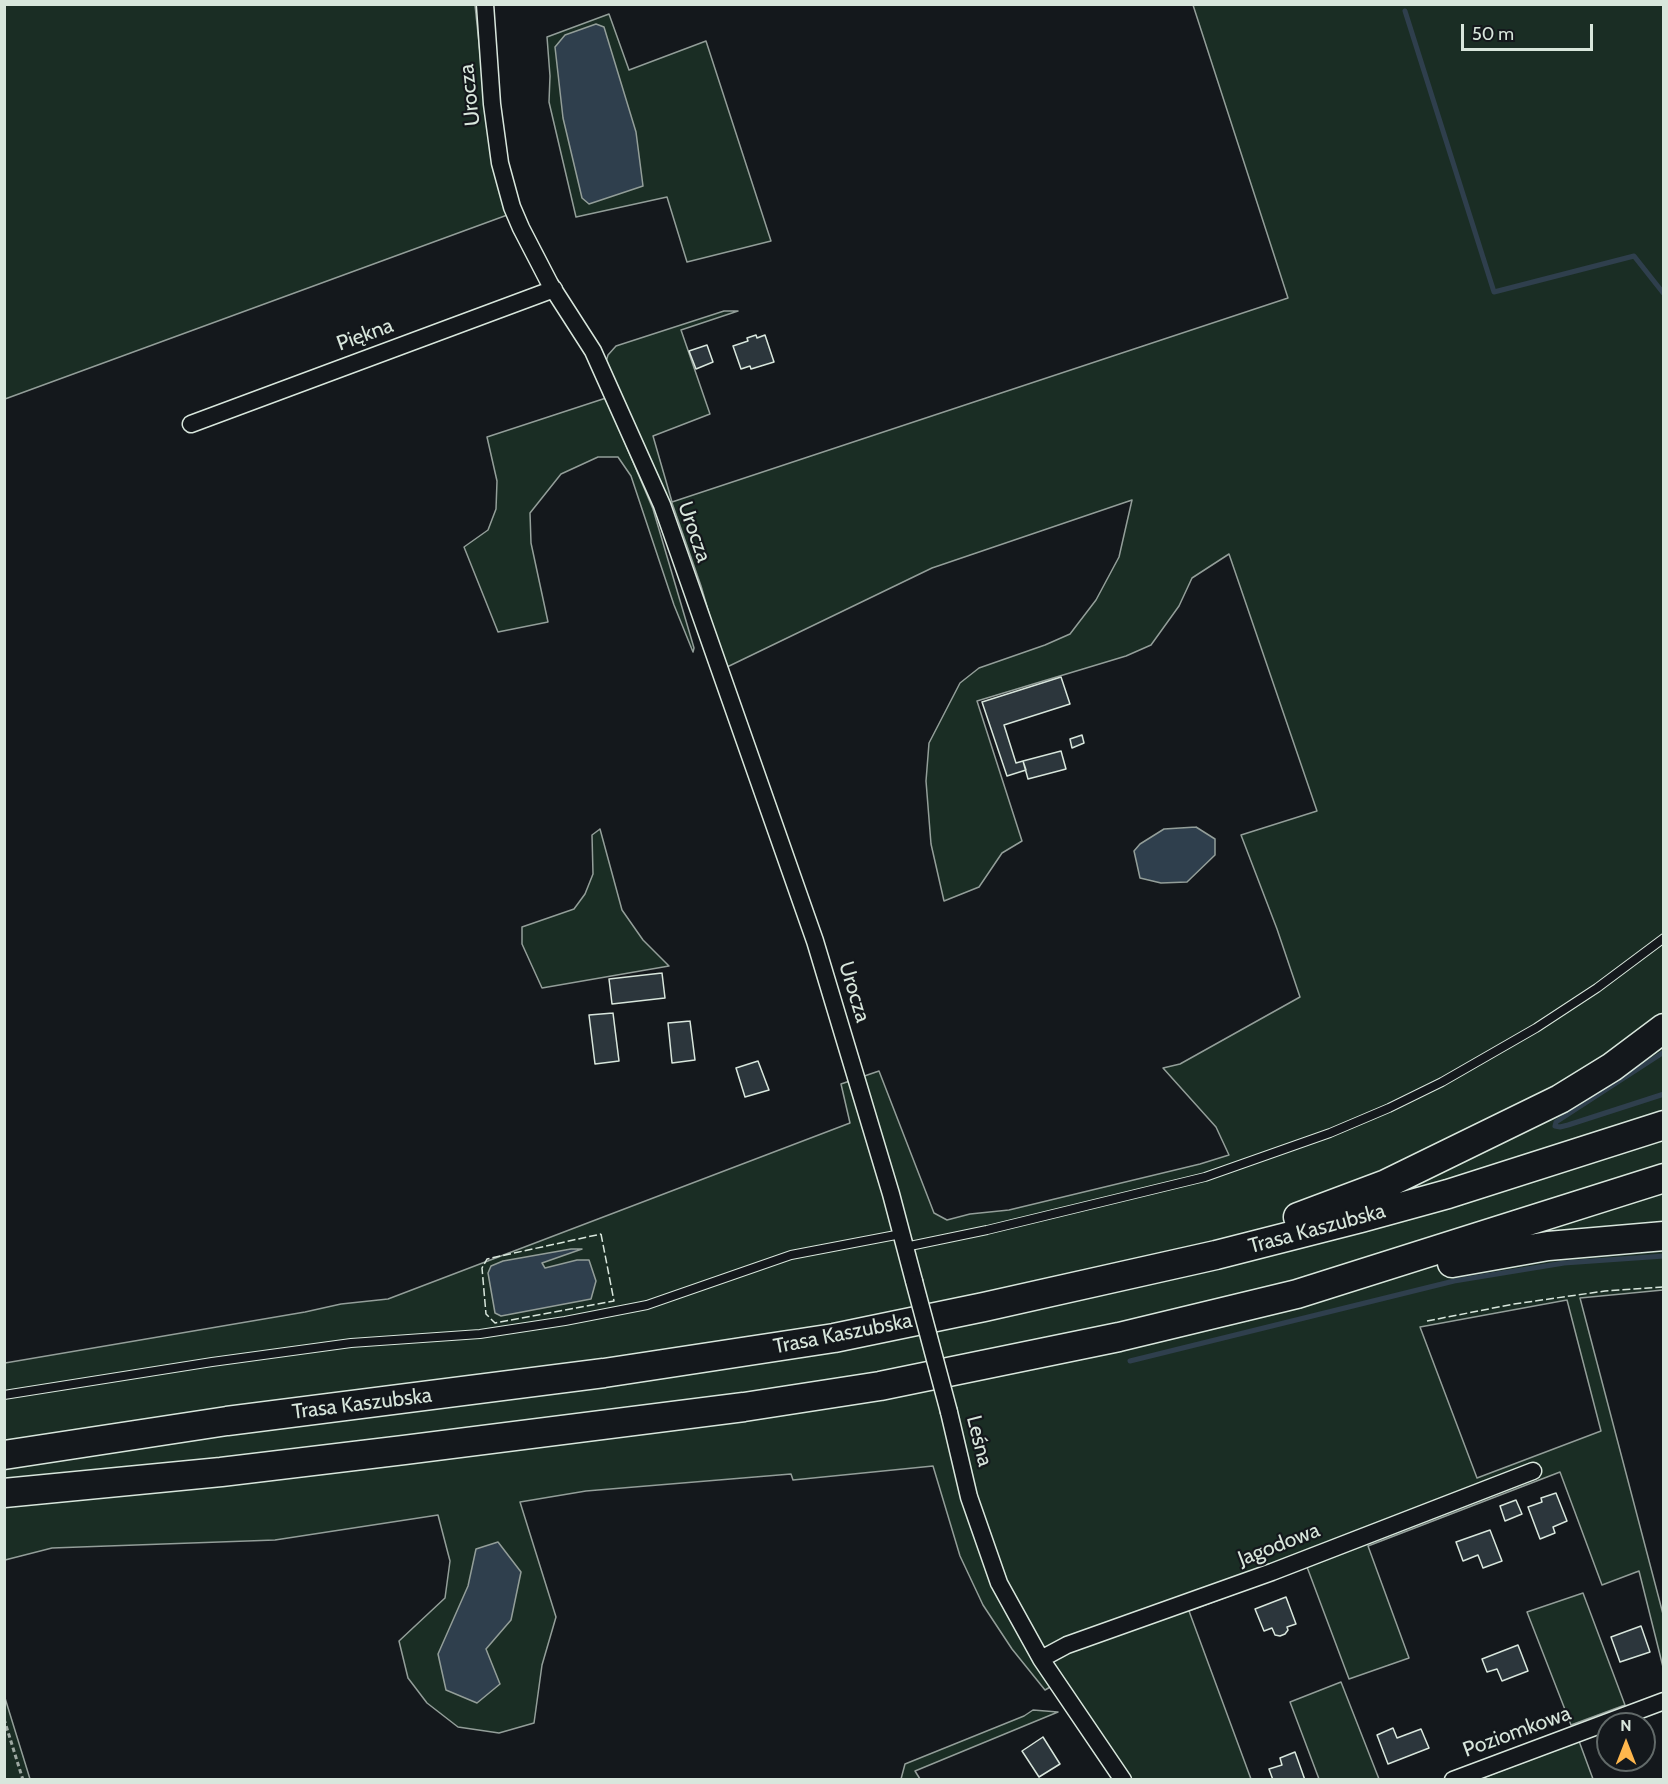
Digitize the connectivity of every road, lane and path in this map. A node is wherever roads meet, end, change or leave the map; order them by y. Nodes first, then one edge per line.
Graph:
1 (484, 4) edge
2 (554, 289) junction
3 (191, 424) dead end
4 (1664, 938) edge
5 (1664, 1028) edge
6 (858, 1083) joint
7 (1664, 1125) edge
8 (1664, 1178) edge
9 (1664, 1236) edge
10 (903, 1240) junction
11 (1128, 1274) junction
12 (1297, 1294) junction
13 (4, 1395) edge
14 (4, 1455) edge
15 (1533, 1471) dead end
16 (4, 1493) edge
17 (1041, 1659) junction
18 (1664, 1701) edge
19 (4, 1719) edge
20 (23, 1779) edge
21 (1123, 1779) edge
22 (1453, 1779) edge

1 - 2 street, Urocza
2 - 3 street, Piękna
2 - 6 street, Urocza
4 - 10 lane
5 - 11 highway
6 - 10 street, Leśna
7 - 11 highway, Trasa Kaszubska
8 - 12 highway
9 - 12 highway
10 - 13 lane
10 - 17 street, Leśna, bridge
11 - 14 highway, Trasa Kaszubska
12 - 16 highway
15 - 17 street, Jagodowa
17 - 21 street, Leśna
18 - 22 street, Poziomkowa
19 - 20 path

